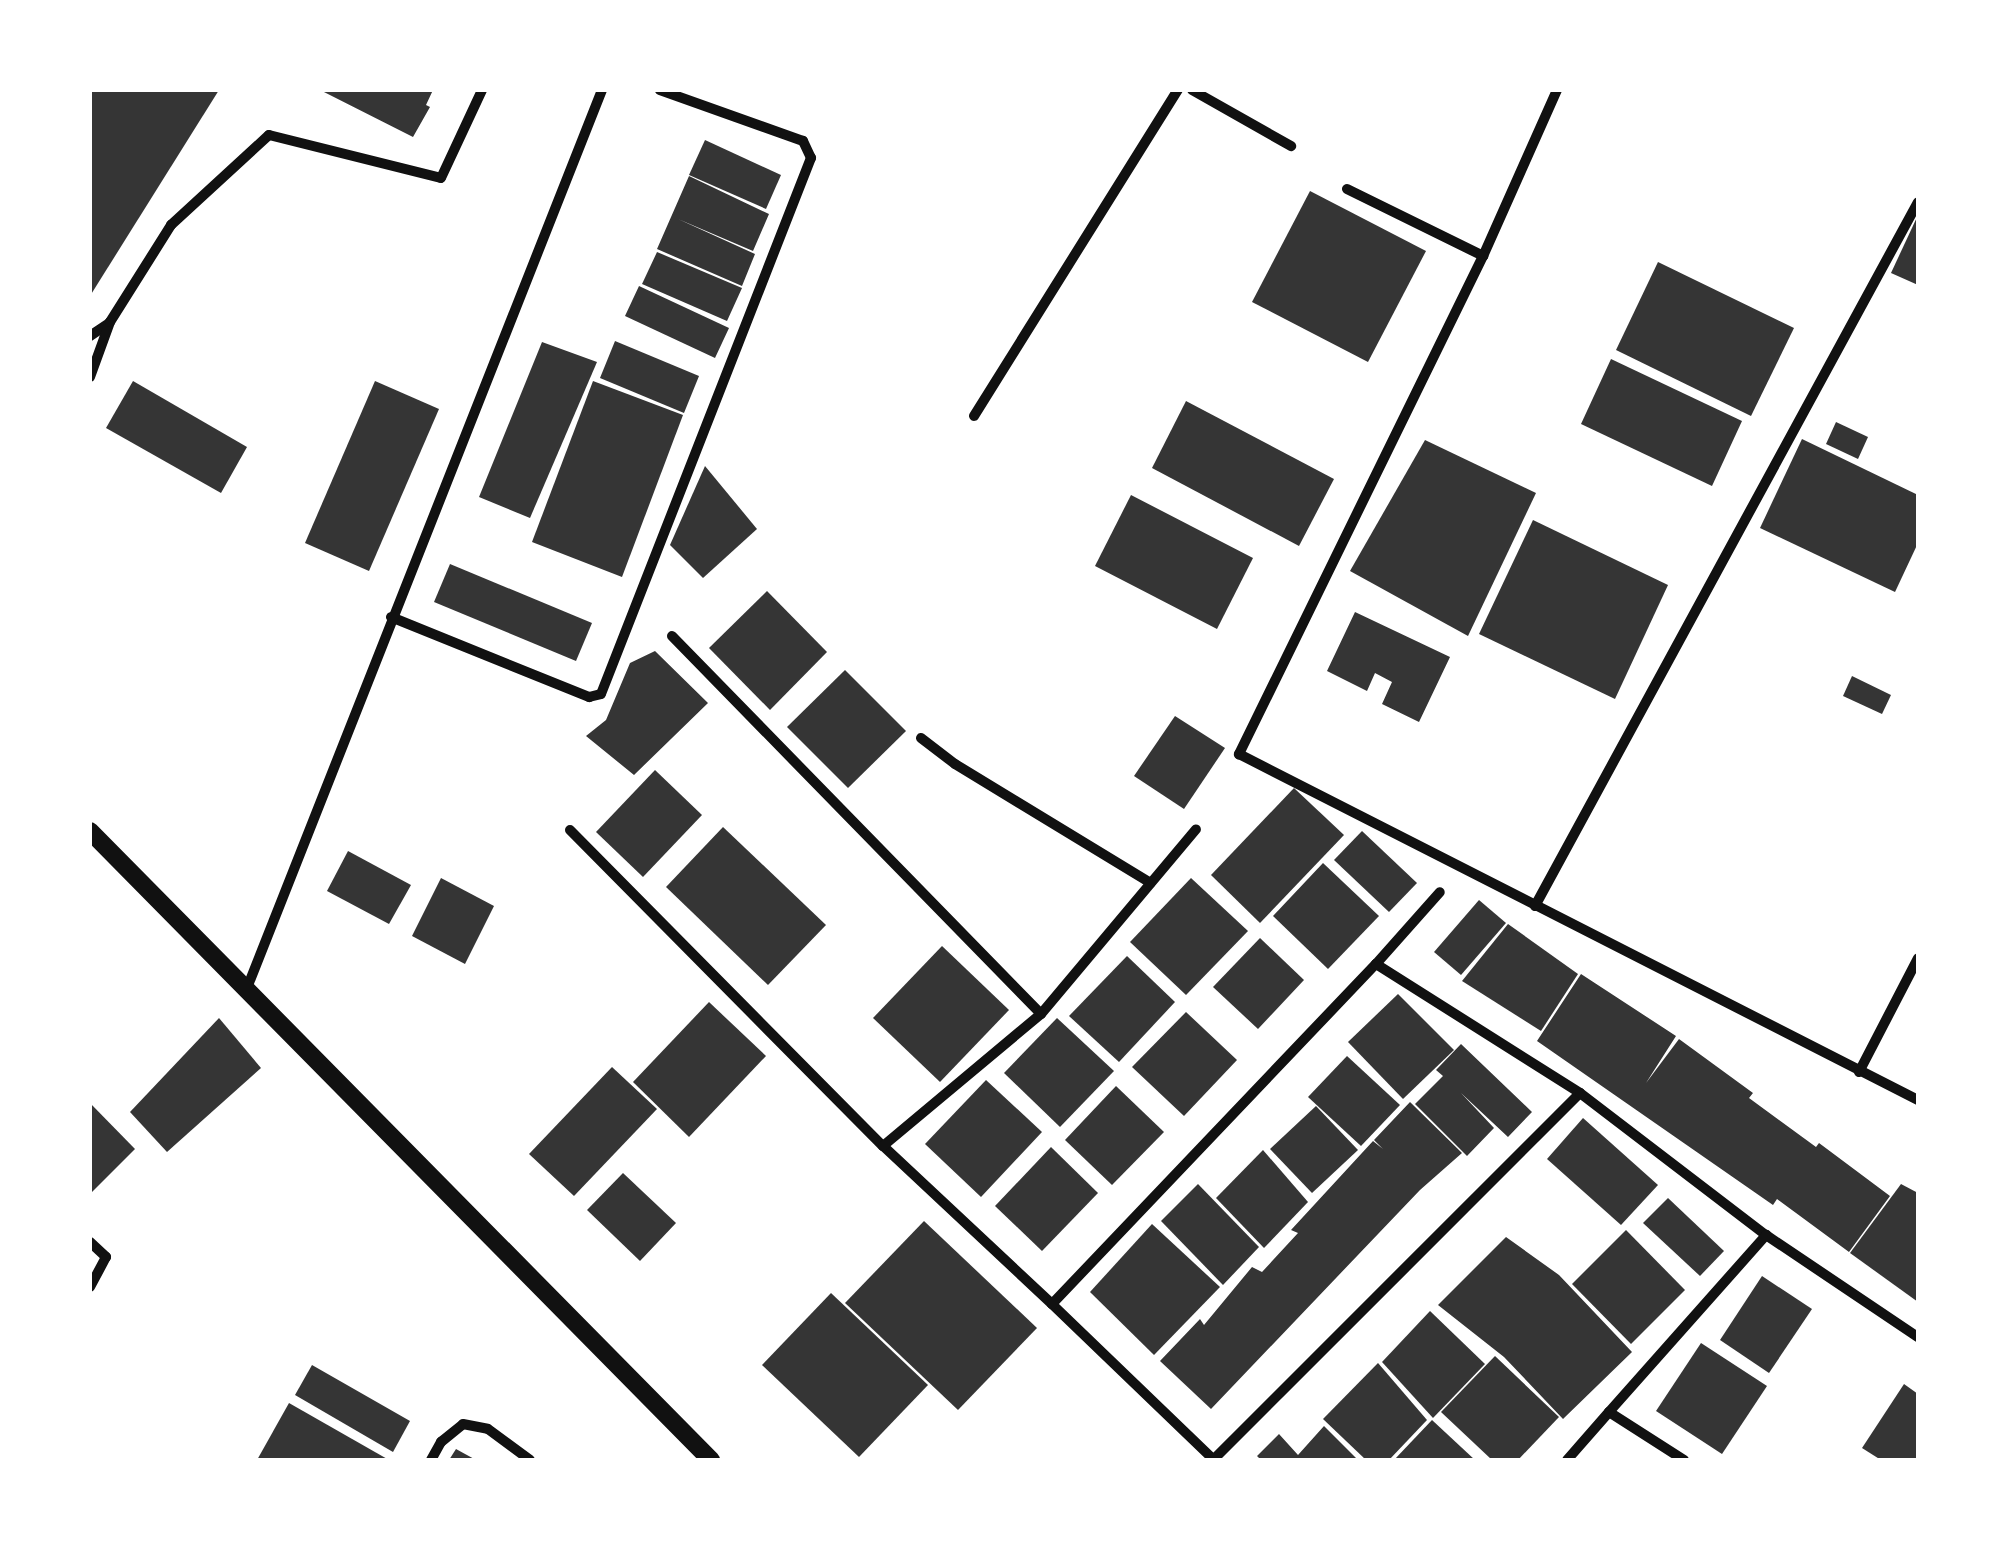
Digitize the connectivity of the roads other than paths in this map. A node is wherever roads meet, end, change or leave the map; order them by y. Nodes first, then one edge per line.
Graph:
1 (482, 90) edge
2 (602, 90) edge
3 (660, 90) edge
4 (1178, 90) edge
5 (1192, 90) edge
6 (1558, 90) edge
7 (1291, 146) dead end
8 (1346, 189) dead end
9 (1918, 202) edge
10 (1484, 256) junction
11 (110, 322) junction
12 (90, 336) edge
13 (90, 377) edge
14 (974, 416) dead end
15 (391, 617) junction
16 (672, 636) dead end
17 (921, 738) dead end
18 (1196, 829) dead end
19 (570, 830) dead end
20 (90, 832) edge
21 (1151, 883) junction
22 (1440, 892) dead end
23 (1534, 906) junction
24 (1918, 958) edge
25 (1376, 964) junction
26 (247, 988) junction
27 (1040, 1014) junction
28 (1859, 1072) junction
29 (1580, 1093) junction
30 (1918, 1100) edge
31 (883, 1146) junction
32 (1766, 1235) junction
33 (90, 1242) edge
34 (90, 1287) edge
35 (1052, 1304) junction
36 (1918, 1337) edge
37 (1609, 1412) junction
38 (431, 1460) edge
39 (530, 1460) edge
40 (710, 1460) edge
41 (1214, 1460) edge
42 (1567, 1460) edge
43 (1684, 1460) edge

1 - 11 street
2 - 15 street
3 - 15 street
4 - 14 street
5 - 7 street
6 - 10 street
8 - 10 street
9 - 23 street
10 - 23 street
11 - 12 street
11 - 13 street
15 - 26 street
16 - 27 street
17 - 21 street
18 - 21 street
19 - 31 street
20 - 26 street
21 - 27 street
22 - 25 street
23 - 28 street
24 - 28 street
25 - 29 street
25 - 35 street
26 - 40 street
27 - 31 street
28 - 30 street
29 - 32 street
29 - 41 street
31 - 35 street
32 - 36 street
32 - 37 street
33 - 34 street
35 - 41 street
37 - 42 street
37 - 43 street
38 - 39 street

